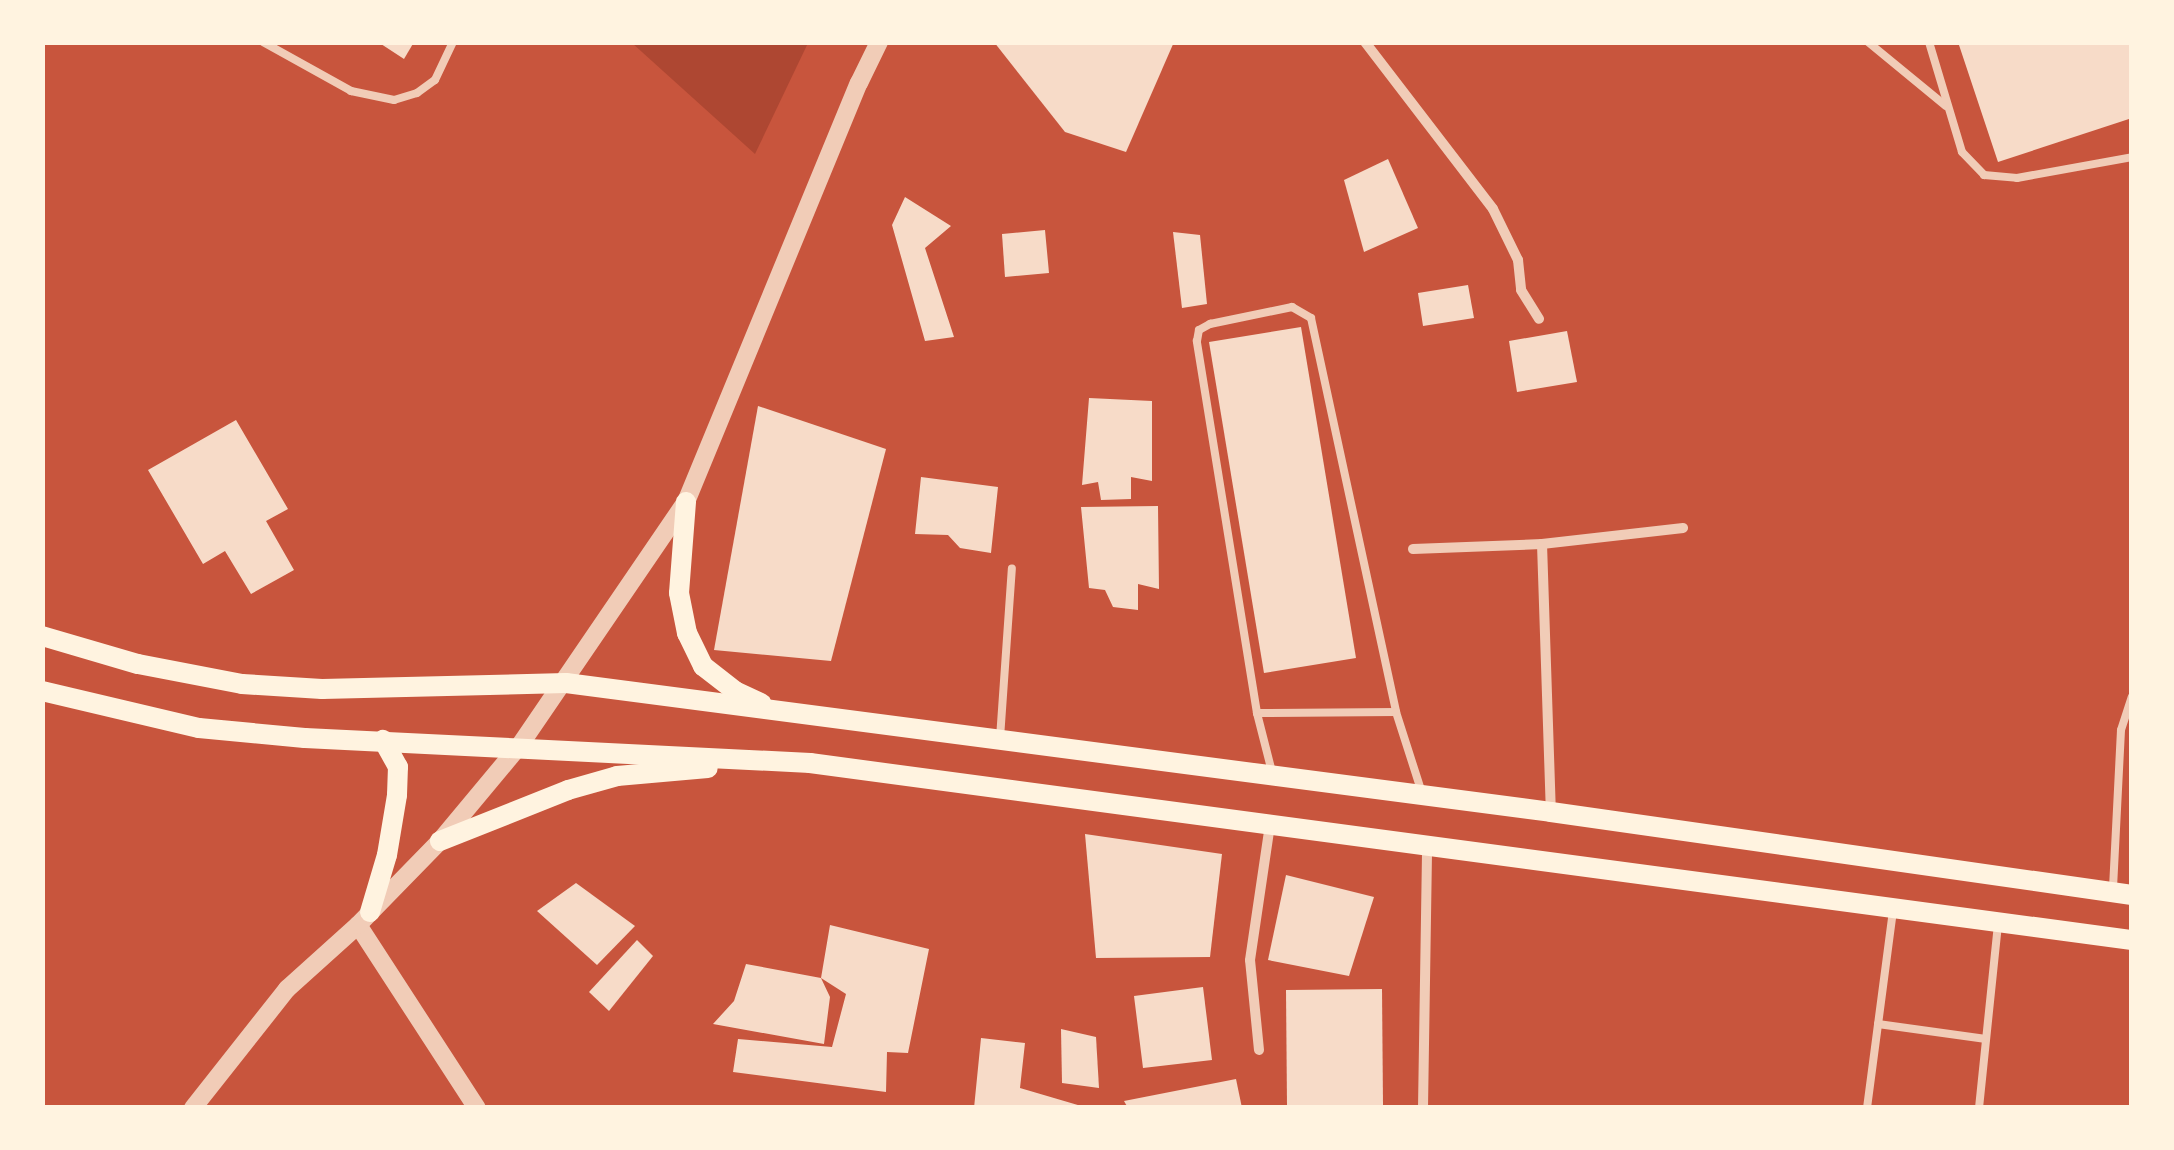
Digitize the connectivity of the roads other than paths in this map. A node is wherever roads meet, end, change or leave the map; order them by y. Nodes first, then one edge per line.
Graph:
1 (264, 42) edge
2 (453, 42) edge
3 (879, 42) edge
4 (1366, 42) edge
5 (1868, 42) edge
6 (1929, 42) edge
7 (1948, 108) junction
8 (2132, 157) edge
9 (1538, 319) dead end
10 (686, 502) junction
11 (1682, 528) dead end
12 (1542, 544) junction
13 (1413, 549) dead end
14 (1012, 568) dead end
15 (42, 636) edge
16 (566, 684) junction
17 (42, 691) edge
18 (2132, 697) edge
19 (782, 712) junction
20 (1396, 712) junction
21 (1257, 713) junction
22 (1000, 738) junction
23 (382, 740) junction
24 (520, 746) junction
25 (810, 763) junction
26 (1274, 778) junction
27 (1423, 798) junction
28 (1551, 812) junction
29 (1270, 826) junction
30 (440, 841) junction
31 (1428, 848) junction
32 (2122, 894) edge
33 (1894, 910) junction
34 (364, 918) junction
35 (1998, 923) junction
36 (2132, 940) edge
37 (1878, 1024) junction
38 (1986, 1039) junction
39 (1259, 1050) dead end
40 (193, 1108) edge
41 (477, 1108) edge
42 (1423, 1108) edge
43 (1868, 1108) edge
44 (1979, 1108) edge

1 - 2 lane
3 - 10 street
4 - 9 street
5 - 7 lane
6 - 7 lane
7 - 8 lane
10 - 16 street
10 - 19 main road
11 - 12 street
12 - 13 street
12 - 28 street
14 - 22 lane
15 - 16 main road
16 - 19 main road
16 - 24 street
17 - 23 main road
18 - 32 lane
19 - 22 main road
20 - 21 lane
20 - 21 lane
20 - 27 lane
21 - 26 lane
22 - 26 main road
23 - 24 main road
23 - 34 main road
24 - 25 main road
24 - 30 street
25 - 29 main road
25 - 30 main road
26 - 27 main road
27 - 28 main road
28 - 32 main road
29 - 31 main road
29 - 39 street
30 - 34 street
31 - 33 main road
31 - 42 street
33 - 35 main road
33 - 37 lane
34 - 40 street
34 - 41 street
35 - 36 main road
35 - 38 lane
37 - 38 lane
37 - 43 lane
38 - 44 lane

